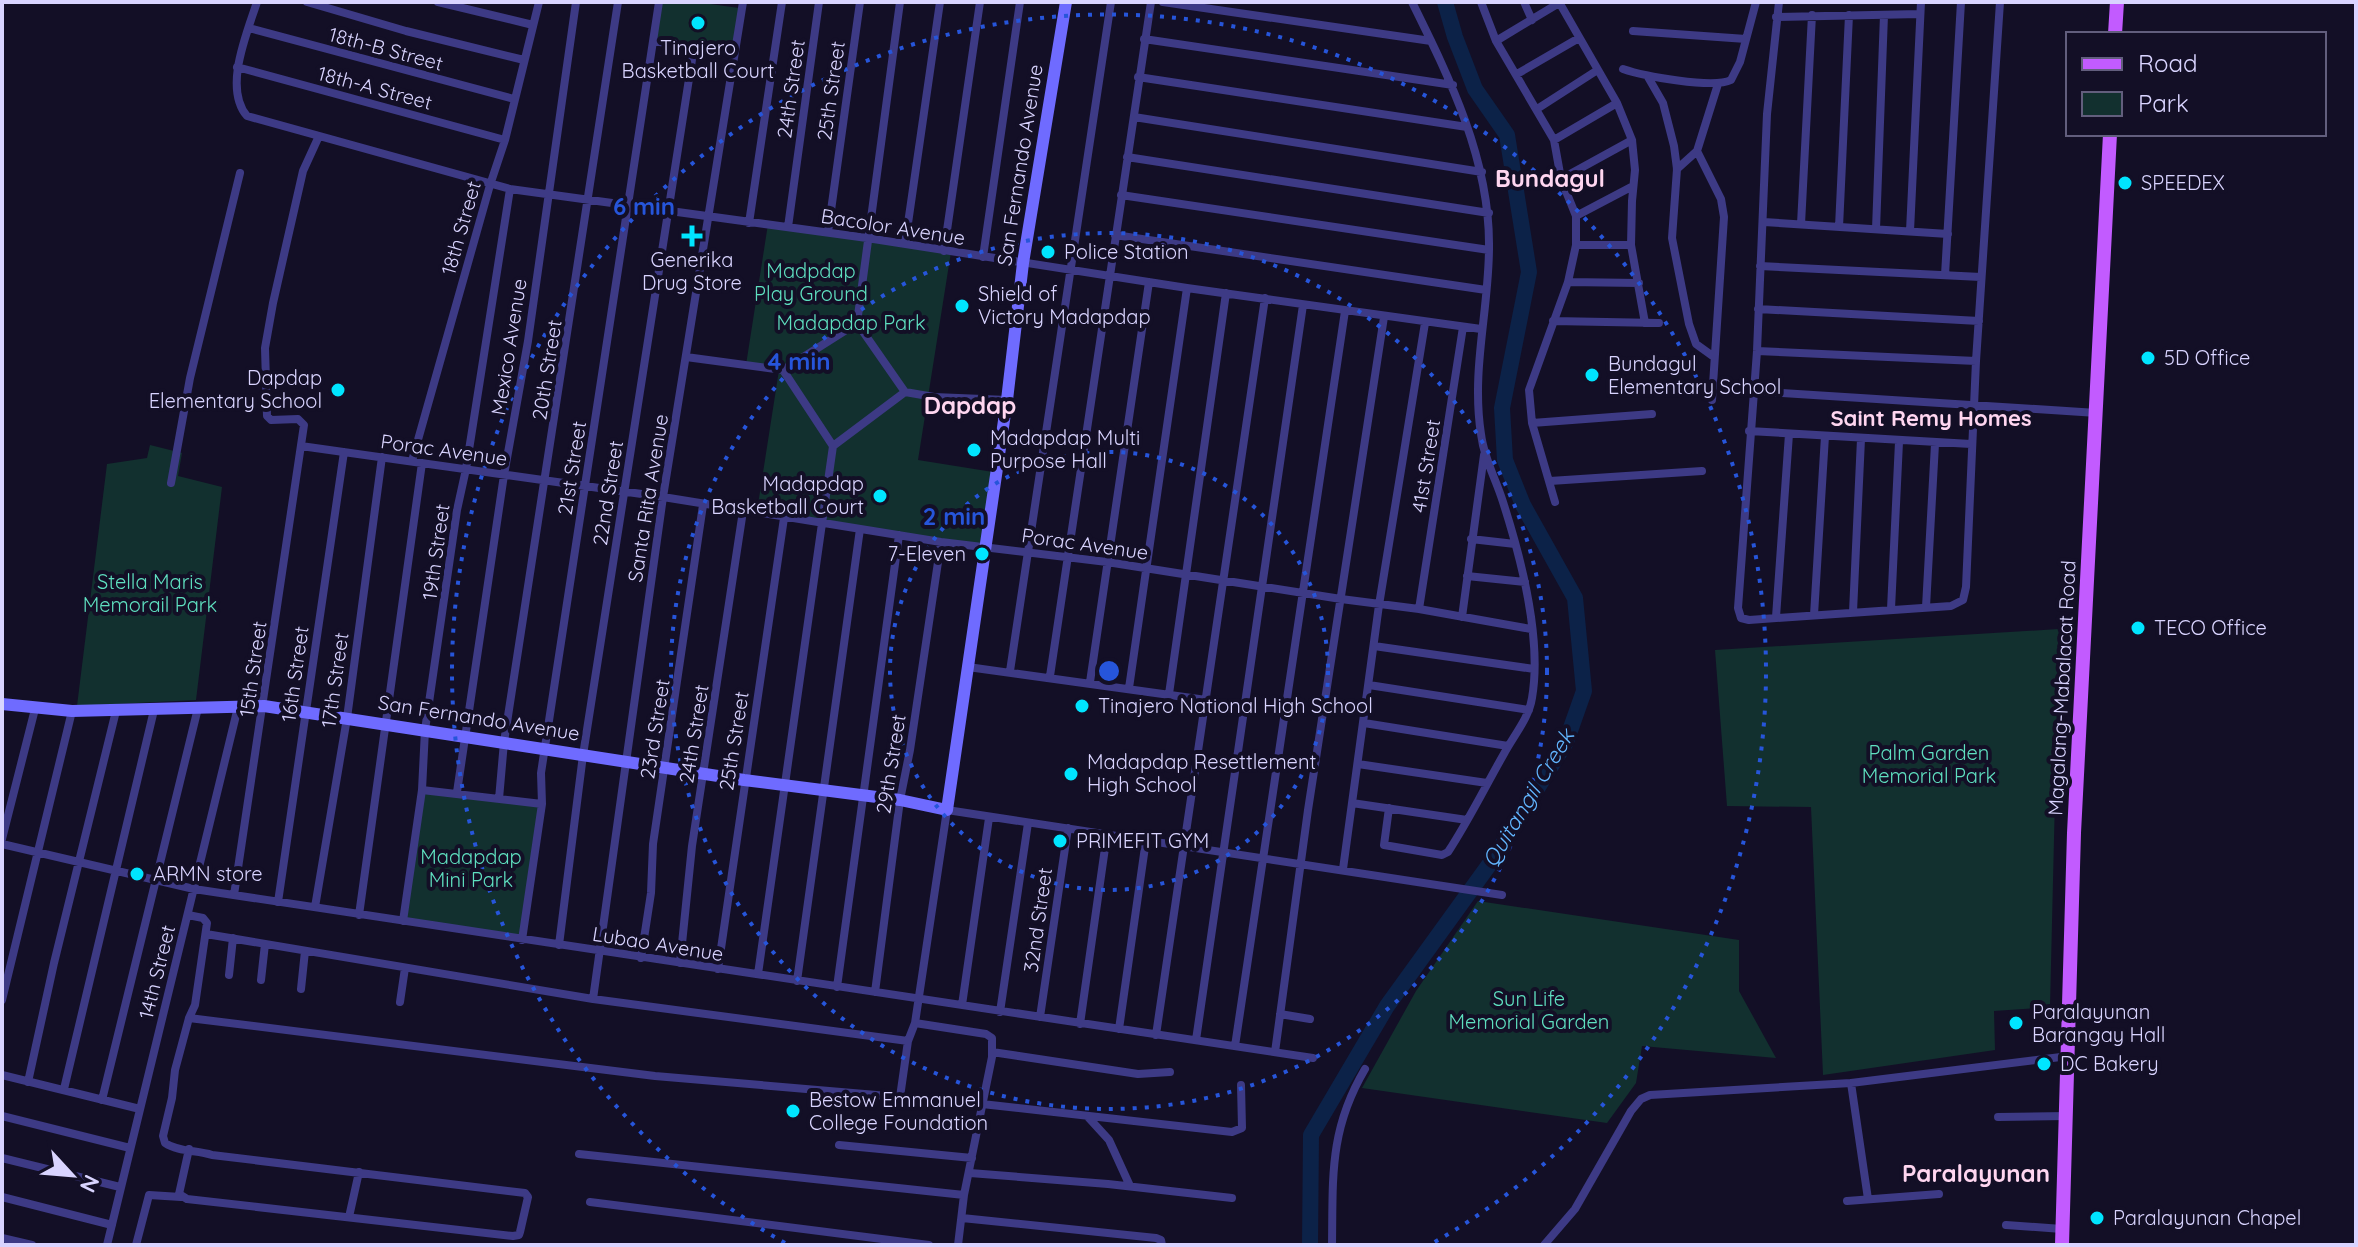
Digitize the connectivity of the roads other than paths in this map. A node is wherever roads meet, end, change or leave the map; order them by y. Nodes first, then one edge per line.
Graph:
1 (257, 2) edge
2 (307, 2) edge
3 (438, 2) edge
4 (539, 2) edge
5 (576, 2) edge
6 (618, 2) edge
7 (659, 2) edge
8 (743, 2) edge
9 (782, 2) edge
10 (819, 2) edge
11 (860, 2) edge
12 (900, 2) edge
13 (940, 2) edge
14 (980, 2) edge
15 (1020, 2) edge
16 (1066, 2) edge
17 (1111, 2) edge
18 (1151, 2) edge
19 (1163, 2) edge
20 (1412, 2) edge
21 (1481, 2) edge
22 (1524, 2) edge
23 (1756, 2) edge
24 (1779, 2) edge
25 (1921, 2) edge
26 (1961, 2) edge
27 (2000, 2) edge
28 (2117, 2) edge
29 (1559, 3) edge
30 (1920, 14) junction
31 (1812, 15) junction
32 (1849, 15) junction
33 (1884, 15) junction
34 (1776, 17) junction
35 (1532, 20) junction
36 (533, 25) junction
37 (249, 28) junction
38 (1633, 31) dead end
39 (2115, 32) edge
40 (1579, 38) junction
41 (1144, 39) junction
42 (1746, 39) junction
43 (653, 41) junction
44 (1431, 41) junction
45 (1496, 41) junction
46 (694, 47) junction
47 (734, 53) junction
48 (524, 60) junction
49 (237, 67) junction
50 (1623, 69) dead end
51 (1596, 71) junction
52 (1517, 74) junction
53 (1138, 77) junction
54 (1648, 77) junction
55 (1718, 84) junction
56 (1453, 85) junction
57 (514, 99) junction
58 (1617, 103) junction
59 (1537, 109) junction
60 (1134, 117) junction
61 (1467, 127) junction
62 (319, 136) junction
63 (2110, 136) edge
64 (505, 140) junction
65 (1554, 140) junction
66 (1632, 140) junction
67 (1697, 151) junction
68 (1127, 157) junction
69 (1677, 169) junction
70 (1482, 172) junction
71 (240, 173) dead end
72 (1561, 179) junction
73 (490, 185) junction
74 (1633, 186) junction
75 (510, 189) junction
76 (1121, 195) junction
77 (547, 196) junction
78 (589, 201) junction
79 (628, 207) junction
80 (667, 211) junction
81 (1489, 213) junction
82 (1576, 216) junction
83 (709, 217) junction
84 (1764, 222) junction
85 (749, 223) junction
86 (1801, 224) junction
87 (788, 227) junction
88 (1839, 227) junction
89 (1876, 229) junction
90 (1910, 231) junction
91 (828, 232) junction
92 (1948, 234) junction
93 (1115, 235) junction
94 (867, 238) junction
95 (905, 244) junction
96 (1576, 245) junction
97 (1631, 245) junction
98 (1489, 250) junction
99 (944, 251) junction
100 (983, 257) junction
101 (1023, 263) junction
102 (1760, 266) junction
103 (1070, 269) junction
104 (1109, 275) junction
105 (1945, 275) junction
106 (1981, 277) junction
107 (1149, 282) junction
108 (1568, 282) junction
109 (1639, 283) junction
110 (1187, 288) junction
111 (1486, 290) junction
112 (1226, 293) junction
113 (1265, 298) junction
114 (1303, 305) junction
115 (1758, 309) junction
116 (1345, 311) junction
117 (1384, 317) junction
118 (1553, 321) junction
119 (1979, 321) junction
120 (857, 323) junction
121 (1425, 323) junction
122 (1645, 323) junction
123 (1659, 323) dead end
124 (1463, 327) junction
125 (1481, 329) junction
126 (1757, 351) junction
127 (686, 357) junction
128 (1714, 357) junction
129 (1976, 361) junction
130 (783, 370) junction
131 (1752, 391) junction
132 (905, 392) junction
133 (1007, 400) junction
134 (1712, 400) dead end
135 (1974, 406) junction
136 (2097, 413) junction
137 (1652, 414) dead end
138 (1532, 423) junction
139 (1749, 431) junction
140 (1789, 434) junction
141 (1825, 436) junction
142 (1861, 439) junction
143 (1899, 442) junction
144 (1935, 444) junction
145 (1971, 444) junction
146 (301, 446) junction
147 (833, 446) junction
148 (344, 452) junction
149 (1484, 454) junction
150 (382, 457) junction
151 (417, 462) junction
152 (466, 469) junction
153 (1702, 471) dead end
154 (504, 475) junction
155 (546, 480) junction
156 (1550, 481) junction
157 (171, 483) dead end
158 (585, 486) junction
159 (624, 493) junction
160 (663, 497) junction
161 (1555, 502) dead end
162 (703, 505) junction
163 (743, 511) junction
164 (784, 518) junction
165 (821, 524) junction
166 (860, 529) junction
167 (899, 535) junction
168 (1471, 539) junction
169 (941, 542) junction
170 (1515, 544) junction
171 (984, 548) junction
172 (1029, 552) junction
173 (1066, 557) junction
174 (1107, 562) junction
175 (1145, 568) junction
176 (1185, 574) junction
177 (1467, 576) junction
178 (1224, 581) junction
179 (1525, 582) junction
180 (1262, 587) junction
181 (1303, 593) junction
182 (1341, 599) junction
183 (1379, 605) junction
184 (1926, 607) junction
185 (1419, 609) junction
186 (1891, 609) junction
187 (1853, 612) junction
188 (1814, 615) junction
189 (1462, 617) junction
190 (1776, 617) junction
191 (1531, 629) junction
192 (1374, 646) junction
193 (968, 667) junction
194 (1534, 669) junction
195 (1010, 671) junction
196 (1050, 676) junction
197 (1090, 682) junction
198 (1369, 685) junction
199 (1129, 688) junction
200 (1169, 694) junction
201 (1206, 700) junction
202 (2, 704) edge
203 (264, 706) junction
204 (238, 707) junction
205 (198, 708) junction
206 (35, 709) junction
207 (154, 710) junction
208 (1529, 710) junction
209 (72, 711) junction
210 (116, 711) junction
211 (306, 712) junction
212 (347, 718) junction
213 (387, 723) junction
214 (1364, 723) junction
215 (425, 730) junction
216 (465, 735) junction
217 (504, 742) junction
218 (1508, 746) junction
219 (544, 748) junction
220 (583, 755) junction
221 (626, 760) junction
222 (1358, 764) junction
223 (666, 766) junction
224 (704, 773) junction
225 (744, 780) junction
226 (1487, 783) junction
227 (785, 785) junction
228 (422, 790) junction
229 (824, 790) junction
230 (457, 792) junction
231 (864, 796) junction
232 (499, 799) junction
233 (900, 800) junction
234 (1352, 803) junction
235 (542, 804) junction
236 (1389, 808) junction
237 (947, 810) junction
238 (989, 818) junction
239 (1467, 820) junction
240 (1028, 823) junction
241 (1068, 828) junction
242 (1107, 834) junction
243 (1146, 840) junction
244 (2, 841) edge
245 (1184, 846) junction
246 (1222, 851) junction
247 (39, 853) junction
248 (1263, 856) junction
249 (78, 862) junction
250 (1302, 863) junction
251 (1343, 869) junction
252 (115, 872) junction
253 (155, 882) junction
254 (194, 889) junction
255 (234, 895) junction
256 (1502, 895) dead end
257 (278, 902) junction
258 (315, 907) junction
259 (188, 915) junction
260 (359, 915) junction
261 (403, 921) junction
262 (206, 934) junction
263 (233, 938) junction
264 (522, 940) junction
265 (265, 944) junction
266 (559, 945) junction
267 (601, 950) junction
268 (305, 951) junction
269 (641, 958) junction
270 (680, 963) junction
271 (405, 968) junction
272 (718, 969) junction
273 (758, 974) junction
274 (229, 975) dead end
275 (261, 980) dead end
276 (797, 981) junction
277 (837, 987) junction
278 (301, 989) dead end
279 (875, 992) junction
280 (918, 998) junction
281 (593, 999) junction
282 (2, 1000) edge
283 (400, 1002) dead end
284 (962, 1005) junction
285 (1000, 1012) junction
286 (1280, 1014) junction
287 (1040, 1017) junction
288 (189, 1018) junction
289 (1310, 1019) dead end
290 (915, 1023) junction
291 (1080, 1024) junction
292 (1119, 1029) junction
293 (1156, 1035) junction
294 (1196, 1040) junction
295 (908, 1041) junction
296 (1235, 1046) junction
297 (992, 1052) junction
298 (1275, 1052) junction
299 (2069, 1056) junction
300 (1313, 1058) dead end
301 (1365, 1069) dead end
302 (1170, 1072) dead end
303 (2, 1075) edge
304 (28, 1082) junction
305 (1851, 1083) junction
306 (1241, 1085) dead end
307 (64, 1089) junction
308 (900, 1097) junction
309 (102, 1100) junction
310 (982, 1104) junction
311 (140, 1109) junction
312 (2, 1116) edge
313 (1087, 1116) junction
314 (2067, 1116) junction
315 (1998, 1117) dead end
316 (839, 1145) dead end
317 (130, 1148) junction
318 (189, 1149) junction
319 (579, 1154) dead end
320 (2, 1158) edge
321 (972, 1158) junction
322 (359, 1172) junction
323 (970, 1173) junction
324 (1130, 1186) junction
325 (120, 1187) junction
326 (1939, 1194) dead end
327 (964, 1195) junction
328 (2, 1197) edge
329 (182, 1197) junction
330 (1232, 1198) dead end
331 (1868, 1199) junction
332 (1847, 1201) dead end
333 (590, 1202) dead end
334 (349, 1217) junction
335 (962, 1218) junction
336 (112, 1225) junction
337 (2006, 1225) dead end
338 (2062, 1229) junction
339 (2, 1238) edge
340 (32, 1245) edge
341 (107, 1245) edge
342 (136, 1245) edge
343 (929, 1245) edge
344 (958, 1245) edge
345 (1162, 1245) edge
346 (1332, 1245) edge
347 (1544, 1245) edge
348 (2062, 1245) edge

1 - 37 street
2 - 48 street
3 - 36 street
4 - 36 street, 18th Street
5 - 77 street, Mexico Avenue
6 - 78 street, 20th Street
7 - 43 street, 21st Street
8 - 47 street, Santa Rita Avenue
9 - 85 street
10 - 87 street, 24th Street
11 - 91 street, 25th Street
12 - 94 street
13 - 95 street
14 - 99 street
15 - 100 street
16 - 101 main road, San Fernando Avenue
17 - 103 street
18 - 41 street
19 - 44 street
20 - 44 street
21 - 45 street
22 - 35 street
23 - 42 street
24 - 34 street
25 - 30 street
26 - 92 street
27 - 106 street
28 - 39 main road
29 - 35 street
29 - 40 street
30 - 33 street
30 - 90 street
31 - 32 street
31 - 34 street
31 - 86 street
32 - 33 street
32 - 88 street
33 - 89 street
34 - 84 street
35 - 45 street
36 - 48 street, 18th Street
37 - 49 street
37 - 57 street, 18th-B Street
38 - 42 street
40 - 51 street
40 - 52 street
41 - 53 street
41 - 56 street
42 - 55 street
43 - 46 street
43 - 79 street, 21st Street
44 - 56 street
45 - 52 street
46 - 47 street
46 - 80 street, 22nd Street
47 - 83 street, Santa Rita Avenue
48 - 57 street, 18th Street
49 - 62 street, Bacolor Avenue
49 - 64 street, 18th-A Street
50 - 54 street
51 - 58 street
51 - 59 street
52 - 59 street
53 - 60 street
53 - 61 street
54 - 55 street
54 - 69 street
55 - 67 street
56 - 61 street
57 - 64 street, 18th Street
58 - 65 street
58 - 66 street
59 - 65 street
60 - 68 street
60 - 70 street
61 - 70 street
62 - 73 street, Bacolor Avenue
62 - 146 street
63 - 136 main road, Magalang-Mabalacat Road
64 - 73 street, 18th Street
65 - 72 street
66 - 72 street
66 - 74 street
67 - 69 street
67 - 128 street
68 - 76 street
68 - 81 street
69 - 128 street
70 - 81 street
71 - 157 street
72 - 82 street
73 - 75 street, Bacolor Avenue
73 - 151 street, 18th Street
74 - 82 street
74 - 97 street
75 - 77 street, Bacolor Avenue
75 - 152 street, 19th Street
76 - 93 street
76 - 98 street
77 - 78 street, Bacolor Avenue
77 - 154 street, Mexico Avenue
78 - 79 street, Bacolor Avenue
78 - 155 street, 20th Street
79 - 80 street, Bacolor Avenue
79 - 158 street, 21st Street
80 - 83 street, Bacolor Avenue
80 - 159 street, 22nd Street
81 - 98 street
82 - 96 street
83 - 85 street, Bacolor Avenue
83 - 127 street, Santa Rita Avenue
84 - 86 street
84 - 102 street
85 - 87 street, Bacolor Avenue
86 - 88 street
87 - 91 street, Bacolor Avenue
88 - 89 street
89 - 90 street
90 - 92 street
91 - 94 street, Bacolor Avenue
92 - 105 street
93 - 104 street
93 - 111 street
94 - 95 street, Bacolor Avenue
94 - 120 street
95 - 99 street, Bacolor Avenue
96 - 97 street
96 - 108 street
97 - 109 street
98 - 111 street
99 - 100 street, Bacolor Avenue
100 - 101 street, Bacolor Avenue
101 - 103 street, Bacolor Avenue
101 - 133 main road, San Fernando Avenue
102 - 105 street
102 - 115 street
103 - 104 street, Bacolor Avenue
103 - 172 street
104 - 107 street, Bacolor Avenue
104 - 173 street
105 - 106 street
106 - 119 street
107 - 110 street, Bacolor Avenue
107 - 174 street
108 - 109 street
108 - 118 street
109 - 122 street
110 - 112 street, Bacolor Avenue
110 - 175 street
111 - 125 street
112 - 113 street, Bacolor Avenue
112 - 176 street
113 - 114 street, Bacolor Avenue
113 - 178 street
114 - 116 street, Bacolor Avenue
114 - 180 street
115 - 119 street
115 - 126 street
116 - 117 street, Bacolor Avenue
116 - 181 street
117 - 121 street, Bacolor Avenue
117 - 182 street
118 - 122 street
118 - 138 street
119 - 129 street
120 - 130 street
120 - 132 street
121 - 124 street, Bacolor Avenue
121 - 183 street
122 - 123 street
124 - 125 street, Bacolor Avenue
124 - 185 street, 41st Street
125 - 149 street
126 - 129 street
126 - 131 street
127 - 130 street
127 - 160 street, Santa Rita Avenue
128 - 134 street
129 - 135 street
130 - 147 street
131 - 135 street
131 - 139 street
132 - 133 street
132 - 147 street
133 - 171 main road, San Fernando Avenue
135 - 136 street
135 - 145 street
136 - 299 main road, Magalang-Mabalacat Road
137 - 138 street
138 - 156 street
139 - 140 street
139 - 190 street
140 - 141 street
140 - 190 street
141 - 142 street
141 - 188 street
142 - 143 street
142 - 187 street
143 - 144 street
143 - 186 street
144 - 145 street
144 - 184 street
145 - 184 street
146 - 148 street, Porac Avenue
146 - 203 street, 15th Street
147 - 165 street
148 - 150 street, Porac Avenue
148 - 211 street, 16th Street
149 - 168 street
149 - 170 street
150 - 151 street, Porac Avenue
150 - 212 street, 17th Street
151 - 152 street, Porac Avenue
151 - 213 street, 18th Street
152 - 154 street, Porac Avenue
152 - 215 street, 19th Street
153 - 156 street
154 - 155 street, Porac Avenue
154 - 216 street, Mexico Avenue
155 - 158 street, Porac Avenue
155 - 217 street, 20th Street
156 - 161 street
158 - 159 street, Porac Avenue
158 - 219 street, 21st Street
159 - 160 street, Porac Avenue
159 - 220 street, 22nd Street
160 - 162 street, Porac Avenue
160 - 221 street, Santa Rita Avenue
162 - 163 street, Porac Avenue
162 - 223 street, 23rd Street
163 - 164 street, Porac Avenue
163 - 224 street, 24th Street
164 - 165 street, Porac Avenue
164 - 225 street, 25th Street
165 - 166 street, Porac Avenue
165 - 227 street
166 - 167 street, Porac Avenue
166 - 229 street
167 - 169 street, Porac Avenue
167 - 231 street
168 - 170 street
168 - 177 street
169 - 171 street, Porac Avenue
169 - 233 street, 29th Street
170 - 179 street
171 - 172 street, Porac Avenue
171 - 193 main road, San Fernando Avenue
172 - 173 street, Porac Avenue
172 - 195 street
173 - 174 street, Porac Avenue
173 - 196 street
174 - 175 street, Porac Avenue
174 - 197 street
175 - 176 street, Porac Avenue
175 - 199 street
176 - 178 street, Porac Avenue
176 - 200 street
177 - 179 street
177 - 189 street
178 - 180 street, Porac Avenue
178 - 201 street
179 - 191 street
180 - 181 street, Porac Avenue
180 - 246 street
181 - 182 street, Porac Avenue
181 - 248 street
182 - 183 street, Porac Avenue
182 - 250 street
183 - 185 street, Porac Avenue
183 - 192 street
184 - 186 street
185 - 189 street, Porac Avenue
186 - 187 street
187 - 188 street
188 - 190 street
189 - 191 street, Porac Avenue
191 - 194 street
192 - 194 street
192 - 198 street
193 - 195 street
193 - 237 main road, San Fernando Avenue
194 - 208 street
195 - 196 street
196 - 197 street
197 - 199 street
198 - 208 street
198 - 214 street
199 - 200 street
200 - 201 street
201 - 245 street
202 - 206 main road, San Fernando Avenue
203 - 204 main road, San Fernando Avenue
203 - 211 main road, San Fernando Avenue
203 - 255 street, 15th Street
204 - 205 main road, San Fernando Avenue
204 - 254 street, 14th Street
205 - 207 main road, San Fernando Avenue
205 - 253 street
206 - 209 main road, San Fernando Avenue
206 - 244 street
207 - 210 main road, San Fernando Avenue
207 - 252 street
208 - 218 street
209 - 210 main road, San Fernando Avenue
209 - 247 street
210 - 249 street
211 - 212 main road, San Fernando Avenue
211 - 257 street, 16th Street
212 - 213 main road, San Fernando Avenue
212 - 258 street, 17th Street
213 - 215 main road, San Fernando Avenue
213 - 260 street, 18th Street
214 - 218 street
214 - 222 street
215 - 216 main road, San Fernando Avenue
215 - 228 street, 19th Street
216 - 217 main road, San Fernando Avenue
216 - 230 street, Mexico Avenue
217 - 219 main road, San Fernando Avenue
217 - 232 street, 20th Street
218 - 226 street
219 - 220 main road, San Fernando Avenue
219 - 235 street, 21st Street
220 - 221 main road, San Fernando Avenue
220 - 266 street, 22nd Street
221 - 223 main road, San Fernando Avenue
221 - 267 street, Santa Rita Avenue
222 - 226 street
222 - 234 street
223 - 224 main road, San Fernando Avenue
223 - 269 street, 23rd Street
224 - 225 main road, San Fernando Avenue
224 - 270 street, 24th Street
225 - 227 main road, San Fernando Avenue
225 - 272 street, 25th Street
226 - 239 street
227 - 229 main road, San Fernando Avenue
227 - 273 street
228 - 230 street
228 - 261 street, 19th Street
229 - 231 main road, San Fernando Avenue
229 - 276 street
230 - 232 street
231 - 233 main road, San Fernando Avenue
231 - 277 street
232 - 235 street
233 - 237 main road, San Fernando Avenue
233 - 279 street, 29th Street
234 - 236 street
234 - 251 street
235 - 264 street, 21st Street
236 - 239 street
236 - 239 street
237 - 238 street, San Fernando Avenue
237 - 280 street, San Fernando Avenue
238 - 240 street, San Fernando Avenue
238 - 284 street
240 - 241 street, San Fernando Avenue
240 - 285 street
241 - 242 street, San Fernando Avenue
241 - 287 street, 32nd Street
242 - 243 street, San Fernando Avenue
242 - 291 street
243 - 245 street, San Fernando Avenue
243 - 292 street
244 - 247 street, Lubao Avenue
245 - 246 street, San Fernando Avenue
245 - 293 street
246 - 248 street, San Fernando Avenue
246 - 294 street
247 - 249 street, Lubao Avenue
247 - 282 street
248 - 250 street, San Fernando Avenue
248 - 296 street
249 - 252 street, Lubao Avenue
249 - 304 street
250 - 251 street, San Fernando Avenue
250 - 286 street
251 - 256 street, San Fernando Avenue
252 - 253 street, Lubao Avenue
252 - 307 street
253 - 254 street, Lubao Avenue
253 - 309 street
254 - 255 street, Lubao Avenue
254 - 259 street, 14th Street
255 - 257 street, Lubao Avenue
257 - 258 street, Lubao Avenue
258 - 260 street, Lubao Avenue
259 - 262 street
259 - 311 street, 14th Street
260 - 261 street, Lubao Avenue
261 - 264 street, Lubao Avenue
262 - 263 street
262 - 288 street
263 - 265 street
263 - 274 street
264 - 266 street, Lubao Avenue
265 - 268 street
265 - 275 street
266 - 267 street, Lubao Avenue
267 - 269 street, Lubao Avenue
267 - 281 street, Santa Rita Avenue
268 - 271 street
268 - 278 street
269 - 270 street, Lubao Avenue
270 - 272 street, Lubao Avenue
271 - 281 street
271 - 283 street
272 - 273 street, Lubao Avenue
273 - 276 street, Lubao Avenue
276 - 277 street, Lubao Avenue
277 - 279 street, Lubao Avenue
279 - 280 street, Lubao Avenue
280 - 284 street, Lubao Avenue
280 - 290 street, San Fernando Avenue
281 - 295 street
284 - 285 street, Lubao Avenue
285 - 287 street, Lubao Avenue
286 - 289 street
286 - 298 street
287 - 291 street, Lubao Avenue
288 - 308 street
288 - 318 street
290 - 295 street, San Fernando Avenue
290 - 297 street
291 - 292 street, Lubao Avenue
292 - 293 street, Lubao Avenue
293 - 294 street, Lubao Avenue
294 - 296 street, Lubao Avenue
295 - 308 street, San Fernando Avenue
296 - 298 street, Lubao Avenue
297 - 302 street
297 - 310 street
298 - 300 street, Lubao Avenue
299 - 305 street
299 - 314 main road, Magalang-Mabalacat Road
301 - 346 street
303 - 304 street
304 - 307 street
305 - 331 street
305 - 347 street
306 - 313 street
307 - 309 street
308 - 310 street
309 - 311 street
310 - 313 street
310 - 321 street
311 - 317 street, 14th Street
312 - 317 street
313 - 324 street
314 - 315 street
314 - 338 main road, Magalang-Mabalacat Road
316 - 321 street
317 - 325 street, 14th Street
318 - 322 street
318 - 329 street
319 - 327 street
320 - 325 street
321 - 323 street
322 - 334 street
322 - 334 street
323 - 324 street
323 - 327 street
324 - 330 street
325 - 336 street, 14th Street
326 - 331 street
327 - 335 street
328 - 336 street
329 - 334 street
329 - 342 street
331 - 332 street
333 - 343 street
335 - 344 street
335 - 345 street
336 - 341 street, 14th Street
337 - 338 street
338 - 348 main road, Magalang-Mabalacat Road
339 - 340 street

